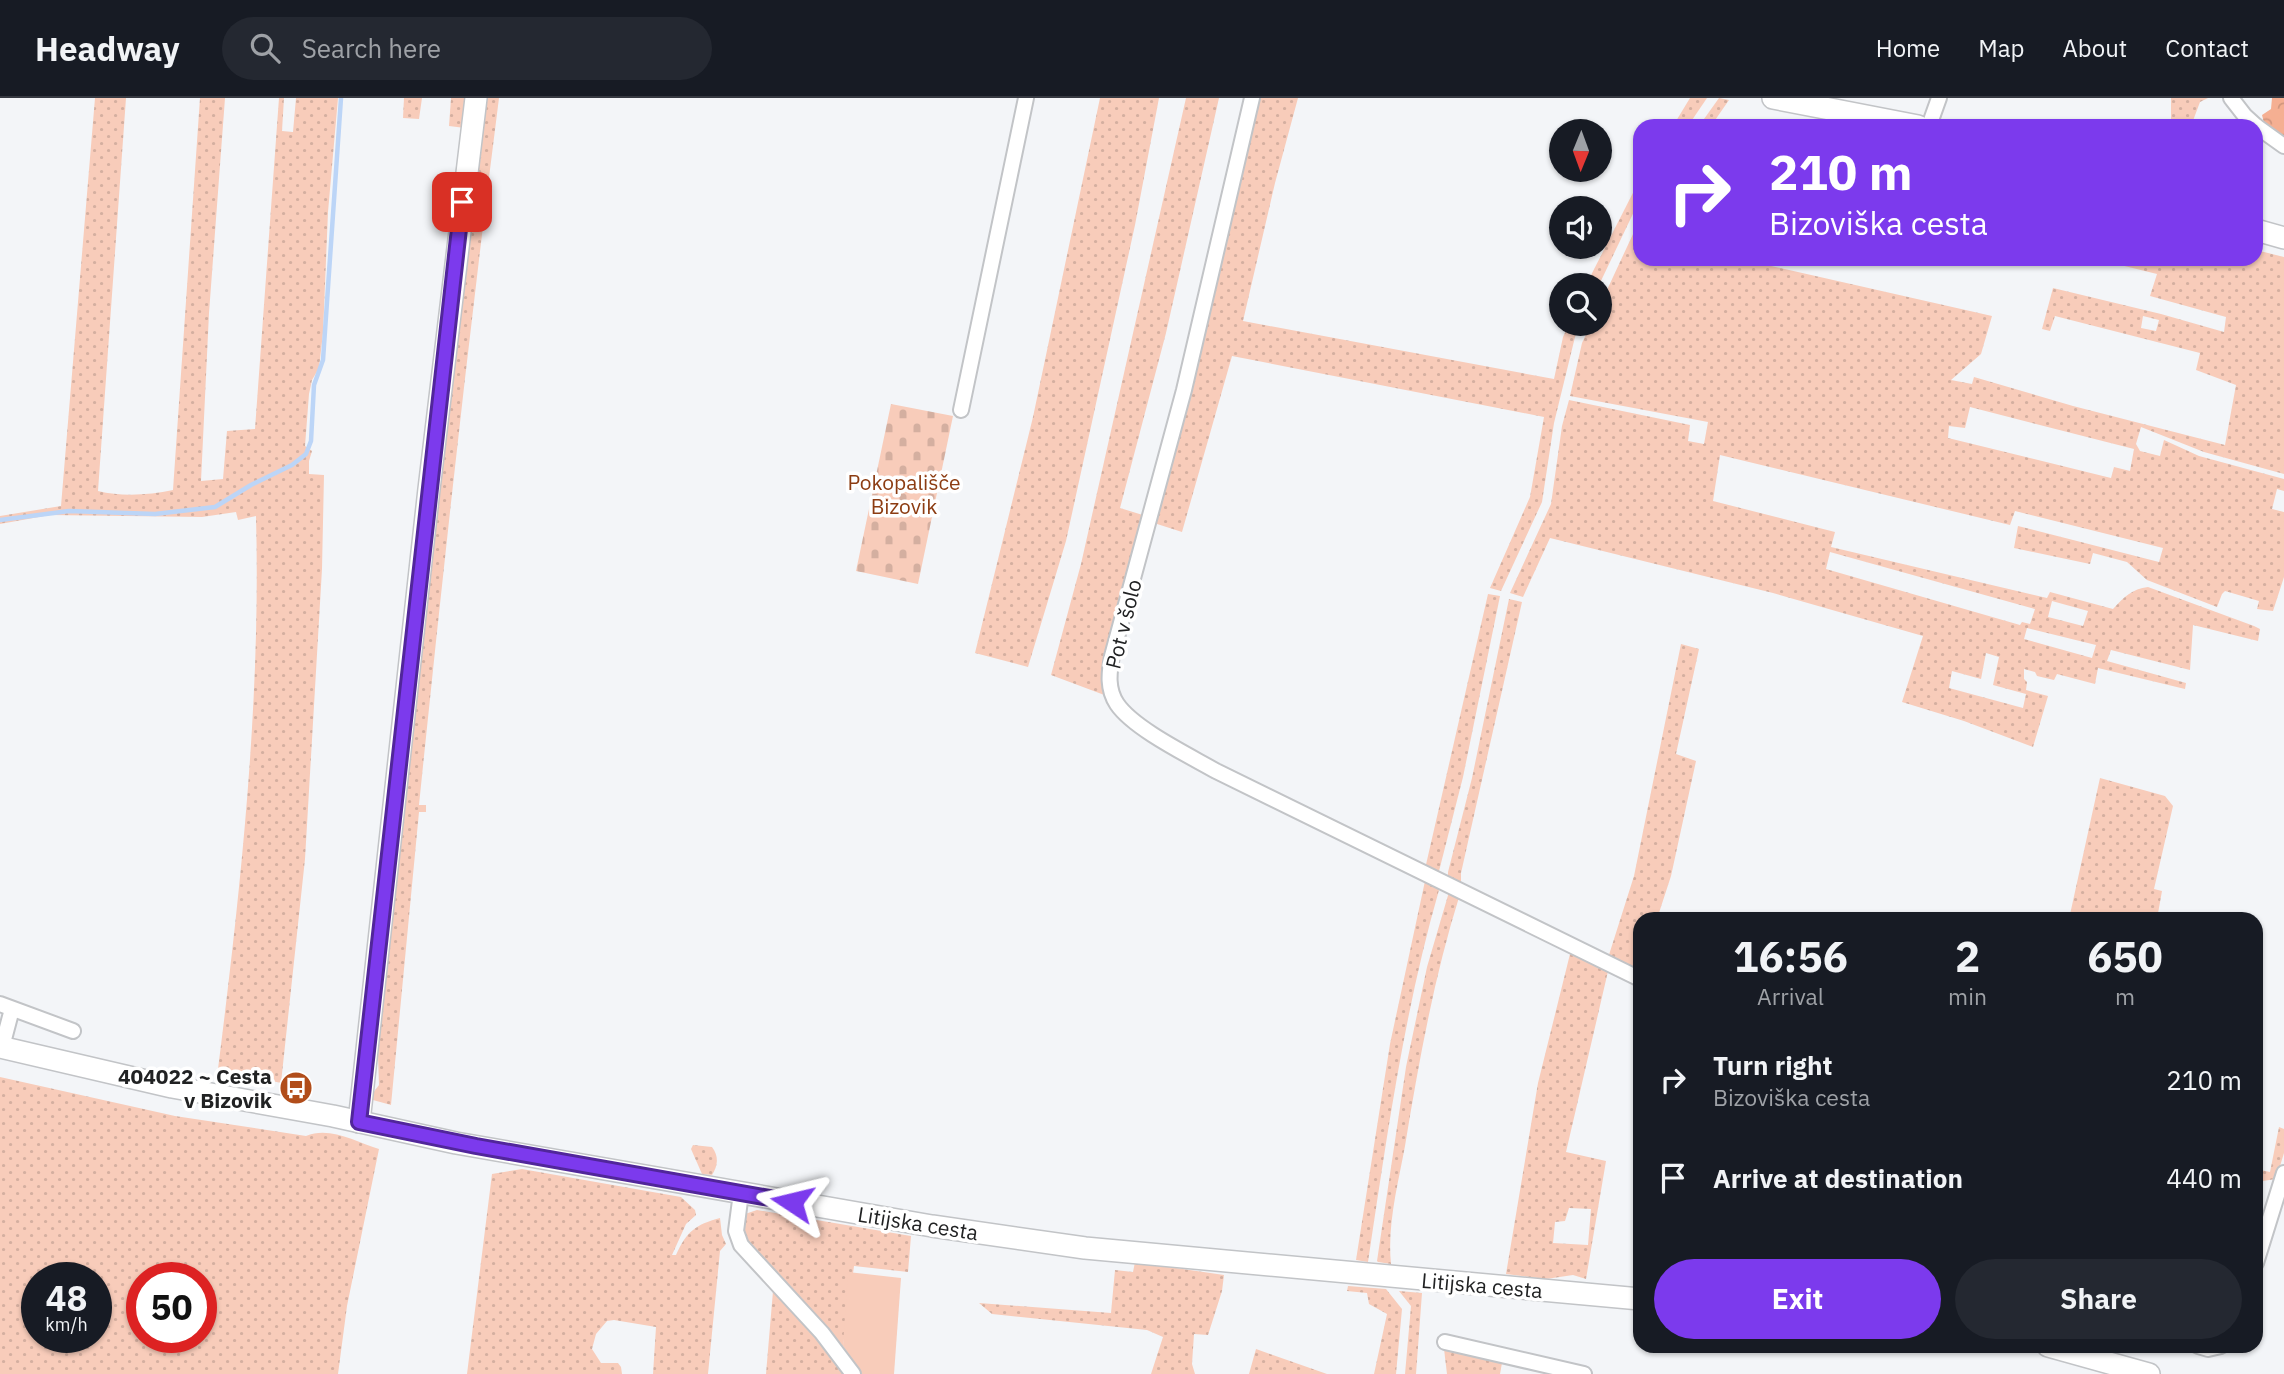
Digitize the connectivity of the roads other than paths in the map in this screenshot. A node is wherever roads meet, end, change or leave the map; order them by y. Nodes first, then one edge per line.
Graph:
1 (476, 98) edge
2 (1026, 98) edge
3 (1252, 98) edge
4 (1773, 98) edge
5 (1939, 98) edge
6 (2231, 98) edge
7 (1882, 119) edge
8 (1932, 119) edge
9 (2248, 119) edge
10 (2263, 131) edge
11 (2284, 146) edge
12 (2263, 232) edge
13 (2284, 238) edge
14 (961, 410) dead end
15 (1633, 976) edge
16 (6, 1007) edge
17 (74, 1031) dead end
18 (1, 1047) edge
19 (359, 1122) junction
20 (2284, 1173) edge
21 (741, 1193) junction
22 (2263, 1240) edge
23 (1633, 1298) edge
24 (1446, 1342) dead end
25 (2069, 1353) edge
26 (2087, 1359) edge
27 (853, 1374) edge
28 (1584, 1374) edge
29 (2149, 1374) edge

1 - 19 main road
2 - 14 street
3 - 15 street, Pot v šolo
4 - 7 main road
5 - 8 street
6 - 9 street
10 - 11 street
12 - 13 main road
16 - 17 street
16 - 18 street
18 - 19 main road, Litijska cesta
19 - 21 main road, Litijska cesta
20 - 22 street
21 - 23 main road, Litijska cesta
21 - 27 street
24 - 28 street
25 - 26 main road
26 - 29 main road

